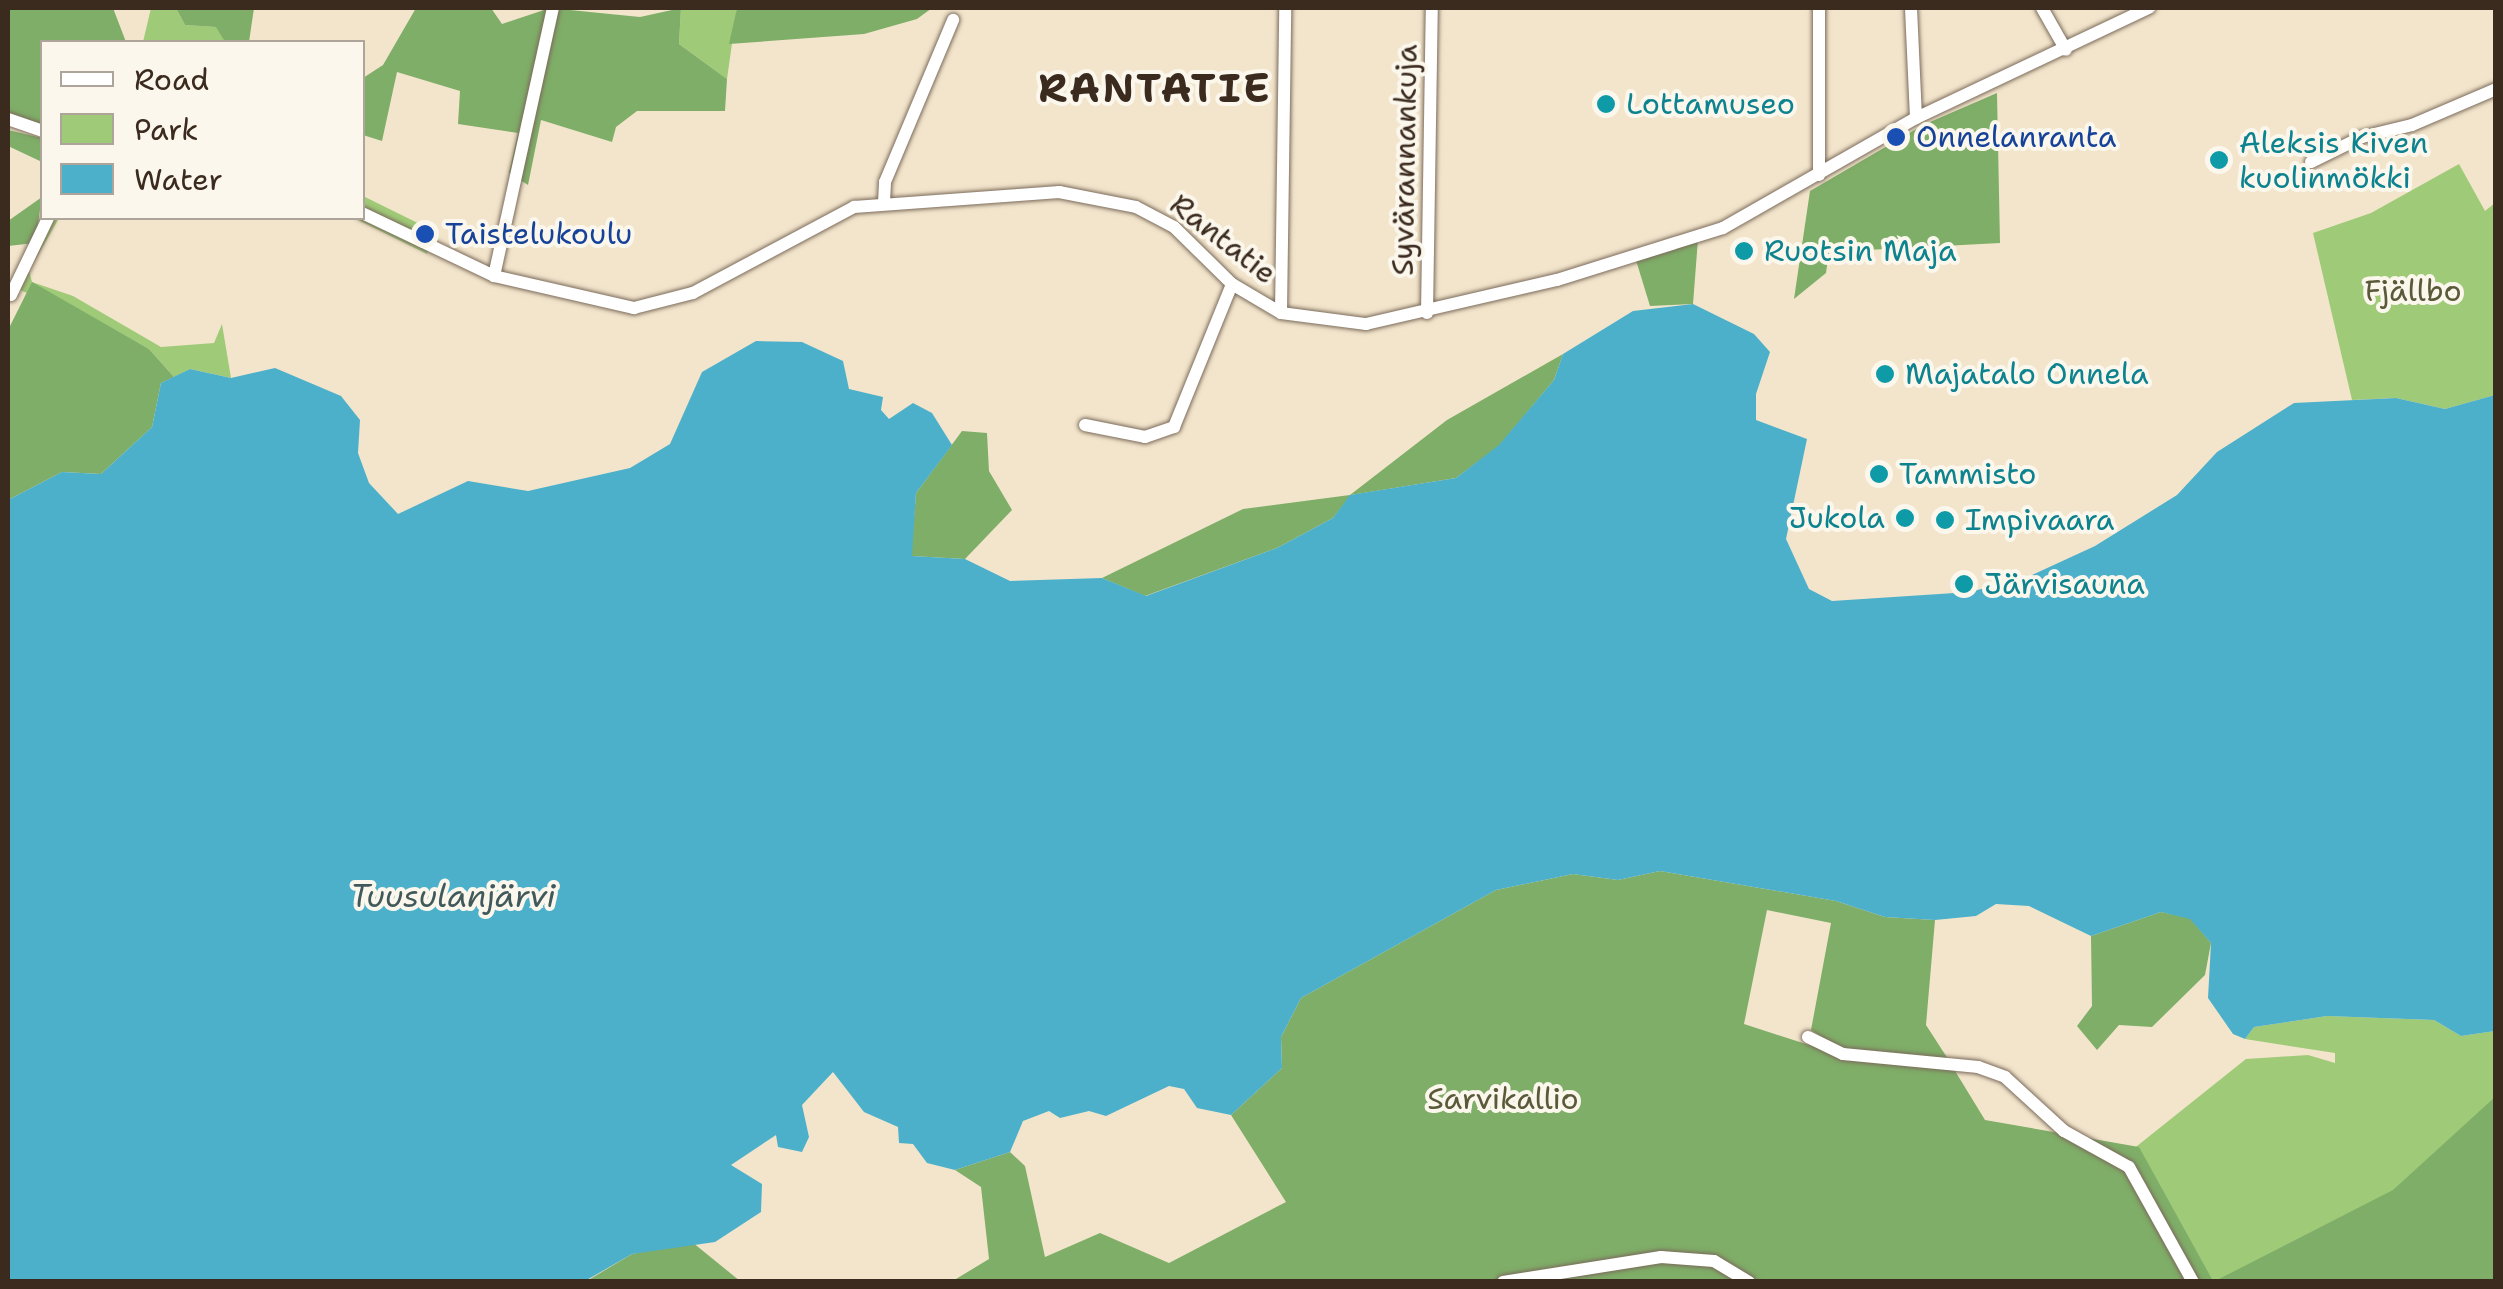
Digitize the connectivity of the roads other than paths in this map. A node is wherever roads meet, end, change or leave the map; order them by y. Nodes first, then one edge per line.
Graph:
1 (554, 8) edge
2 (1285, 8) edge
3 (1432, 8) edge
4 (1819, 8) edge
5 (1911, 8) edge
6 (2042, 8) edge
7 (2149, 8) edge
8 (953, 20) dead end
9 (2066, 50) junction
10 (2496, 88) edge
11 (1916, 118) junction
12 (8, 119) edge
13 (40, 130) edge
14 (2312, 162) dead end
15 (1819, 175) junction
16 (884, 202) junction
17 (365, 214) edge
18 (47, 220) edge
19 (494, 276) junction
20 (1232, 284) junction
21 (10, 295) dead end
22 (1281, 313) junction
23 (1427, 313) junction
24 (1086, 426) dead end
25 (1808, 1037) dead end
26 (1503, 1282) edge
27 (1749, 1282) edge
28 (2193, 1282) edge

1 - 19 street
2 - 22 street
3 - 23 street, Syvärannankuja
4 - 15 street
5 - 11 street
6 - 9 street
7 - 9 street, Rantatie
8 - 16 street
9 - 11 street, Rantatie
10 - 14 street
11 - 15 street, Rantatie
12 - 13 street
15 - 23 street, Rantatie
16 - 19 street, Rantatie
16 - 20 street, Rantatie
17 - 19 street, Rantatie
18 - 21 street
20 - 22 street, Rantatie
20 - 24 street
22 - 23 street, Rantatie
25 - 28 street
26 - 27 street

